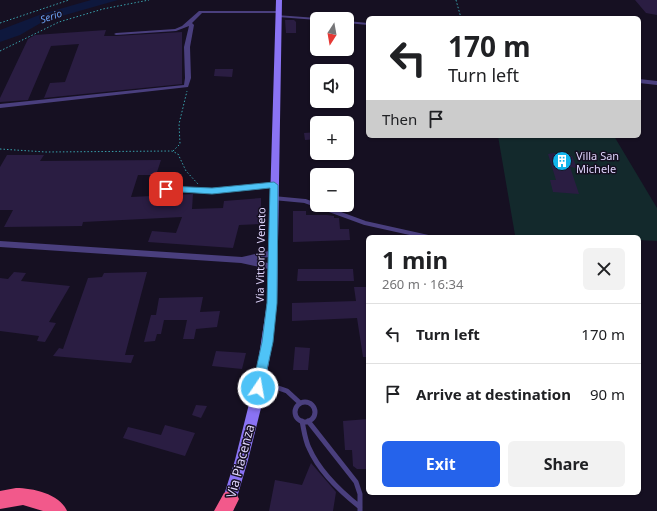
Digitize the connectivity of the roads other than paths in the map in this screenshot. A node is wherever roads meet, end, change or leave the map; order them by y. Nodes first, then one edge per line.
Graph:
1 (279, 0) edge
2 (278, 14) junction
3 (310, 18) edge
4 (188, 23) junction
5 (354, 23) edge
6 (366, 24) edge
7 (116, 34) dead end
8 (641, 81) edge
9 (657, 83) edge
10 (0, 106) edge
11 (274, 185) junction
12 (157, 188) dead end
13 (273, 198) junction
14 (420, 235) edge
15 (0, 244) edge
16 (273, 253) junction
17 (241, 260) junction
18 (273, 267) junction
19 (258, 385) junction
20 (300, 403) junction
21 (302, 421) junction
22 (308, 421) junction
23 (0, 500) edge
24 (227, 507) edge
25 (360, 509) edge
26 (58, 511) edge

1 - 2 main road, Via Vittorio Veneto
2 - 3 street
2 - 4 street
2 - 11 main road, Via Vittorio Veneto
4 - 7 street
4 - 10 street
5 - 6 street
8 - 9 street
11 - 12 street
11 - 13 main road, Via Vittorio Veneto
13 - 14 lane
13 - 16 main road, Via Vittorio Veneto
15 - 17 street
16 - 17 street
16 - 18 main road, Via Vittorio Veneto
17 - 18 street
18 - 19 main road, Via Vittorio Veneto
19 - 20 lane
19 - 24 main road, Via Piacenza
20 - 21 lane
20 - 22 lane
21 - 22 lane
21 - 25 lane
22 - 25 lane
23 - 26 highway

